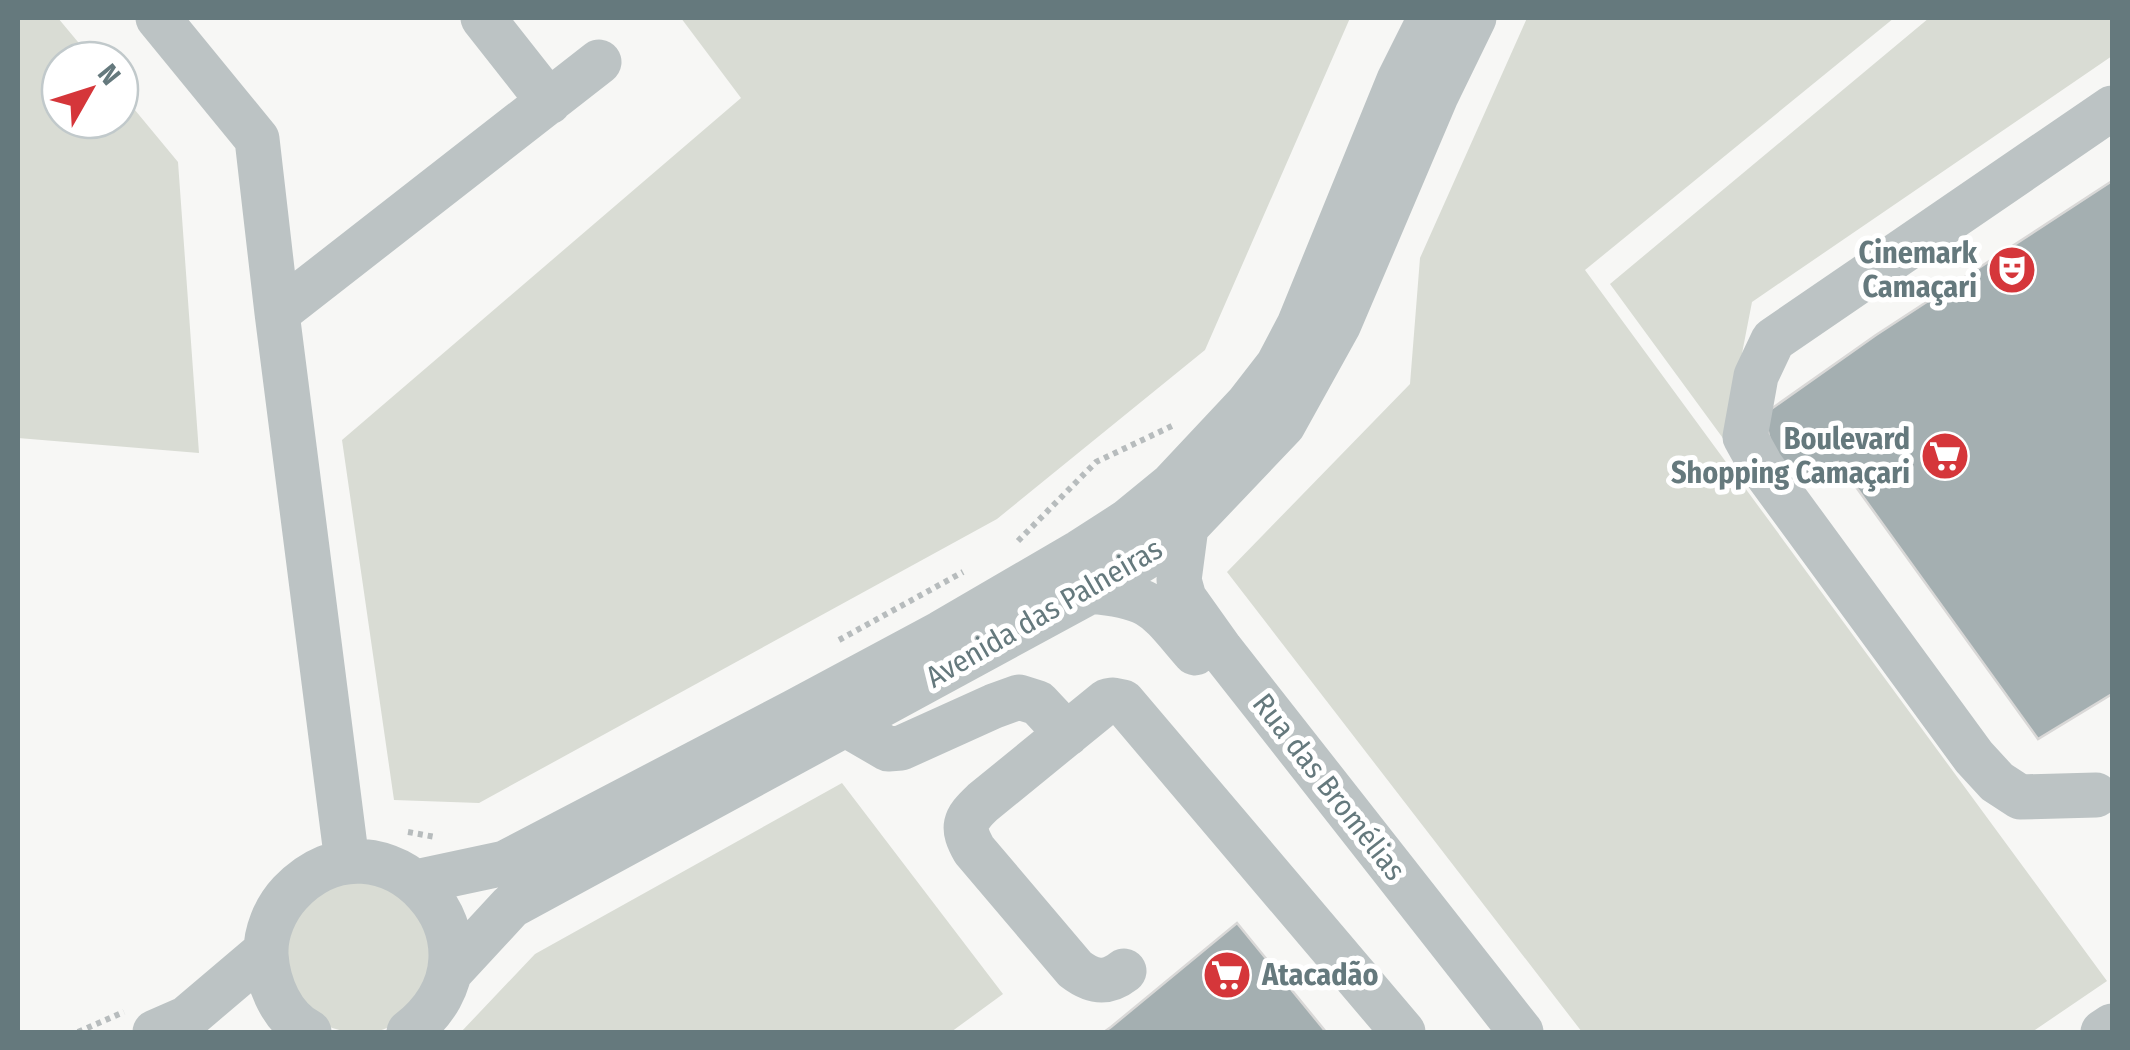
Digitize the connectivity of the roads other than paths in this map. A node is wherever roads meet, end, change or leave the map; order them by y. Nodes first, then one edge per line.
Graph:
1 (158, 18) edge
2 (483, 18) edge
3 (1430, 18) edge
4 (1474, 18) edge
5 (599, 62) dead end
6 (549, 102) junction
7 (2112, 108) edge
8 (277, 313) junction
9 (1186, 527) junction
10 (1091, 591) junction
11 (846, 724) junction
12 (1067, 734) junction
13 (2107, 794) edge
14 (347, 862) junction
15 (416, 882) junction
16 (266, 951) junction
17 (1124, 971) dead end
18 (450, 972) junction
19 (141, 1021) edge
20 (2112, 1026) edge
21 (1508, 1030) edge
22 (300, 1031) edge
23 (409, 1032) edge
24 (1403, 1032) edge
25 (2103, 1032) edge

1 - 8 street
2 - 6 street
3 - 15 street, Avenida das Palneiras
4 - 9 street, Avenida das Palneiras
5 - 6 street
6 - 8 street
7 - 13 street
8 - 14 street
9 - 10 street, Avenida das Palneiras
9 - 21 street, Rua das Bromélias
10 - 11 street, Avenida das Palneiras
10 - 21 street, Rua das Bromélias
11 - 12 street
11 - 18 street, Avenida das Palneiras
12 - 17 street
12 - 24 street
14 - 15 street
14 - 16 street
15 - 18 street
16 - 19 street
16 - 22 street
18 - 23 street
20 - 25 street

